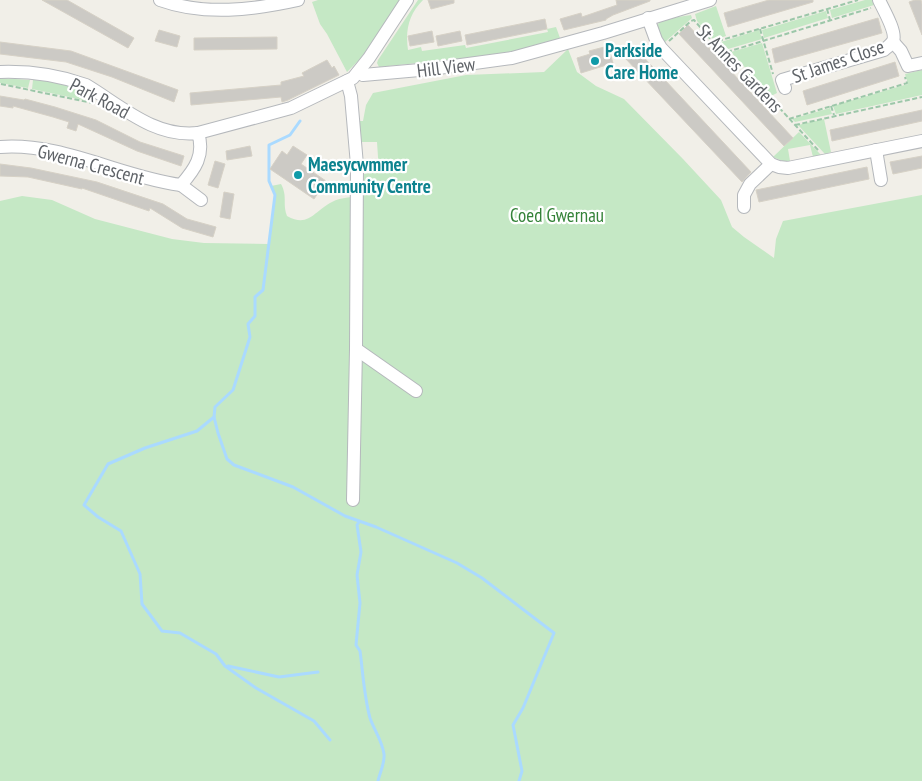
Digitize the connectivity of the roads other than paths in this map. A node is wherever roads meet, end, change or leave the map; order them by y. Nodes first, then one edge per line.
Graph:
1 (160, 0) edge
2 (298, 0) edge
3 (407, 0) edge
4 (703, 1) edge
5 (880, 2) edge
6 (648, 18) junction
7 (893, 42) junction
8 (922, 62) edge
9 (0, 72) edge
10 (358, 72) junction
11 (347, 81) junction
12 (784, 88) dead end
13 (198, 133) junction
14 (922, 141) edge
15 (0, 147) edge
16 (876, 150) junction
17 (771, 164) junction
18 (881, 180) dead end
19 (181, 185) junction
20 (201, 200) dead end
21 (744, 208) dead end
22 (356, 349) junction
23 (416, 392) dead end
24 (353, 500) dead end

1 - 2 street
3 - 10 street
4 - 6 street, Hill View
5 - 7 street, St James Close
6 - 10 street, Hill View
6 - 17 street
7 - 8 street
7 - 12 street, St James Close
9 - 13 street, Park Road
10 - 11 street
11 - 13 street
11 - 22 street
13 - 19 street
14 - 16 street
15 - 19 street, Gwerna Crescent
16 - 17 street
16 - 18 street
17 - 21 street
19 - 20 street, Gwerna Crescent
22 - 23 street
22 - 24 street

